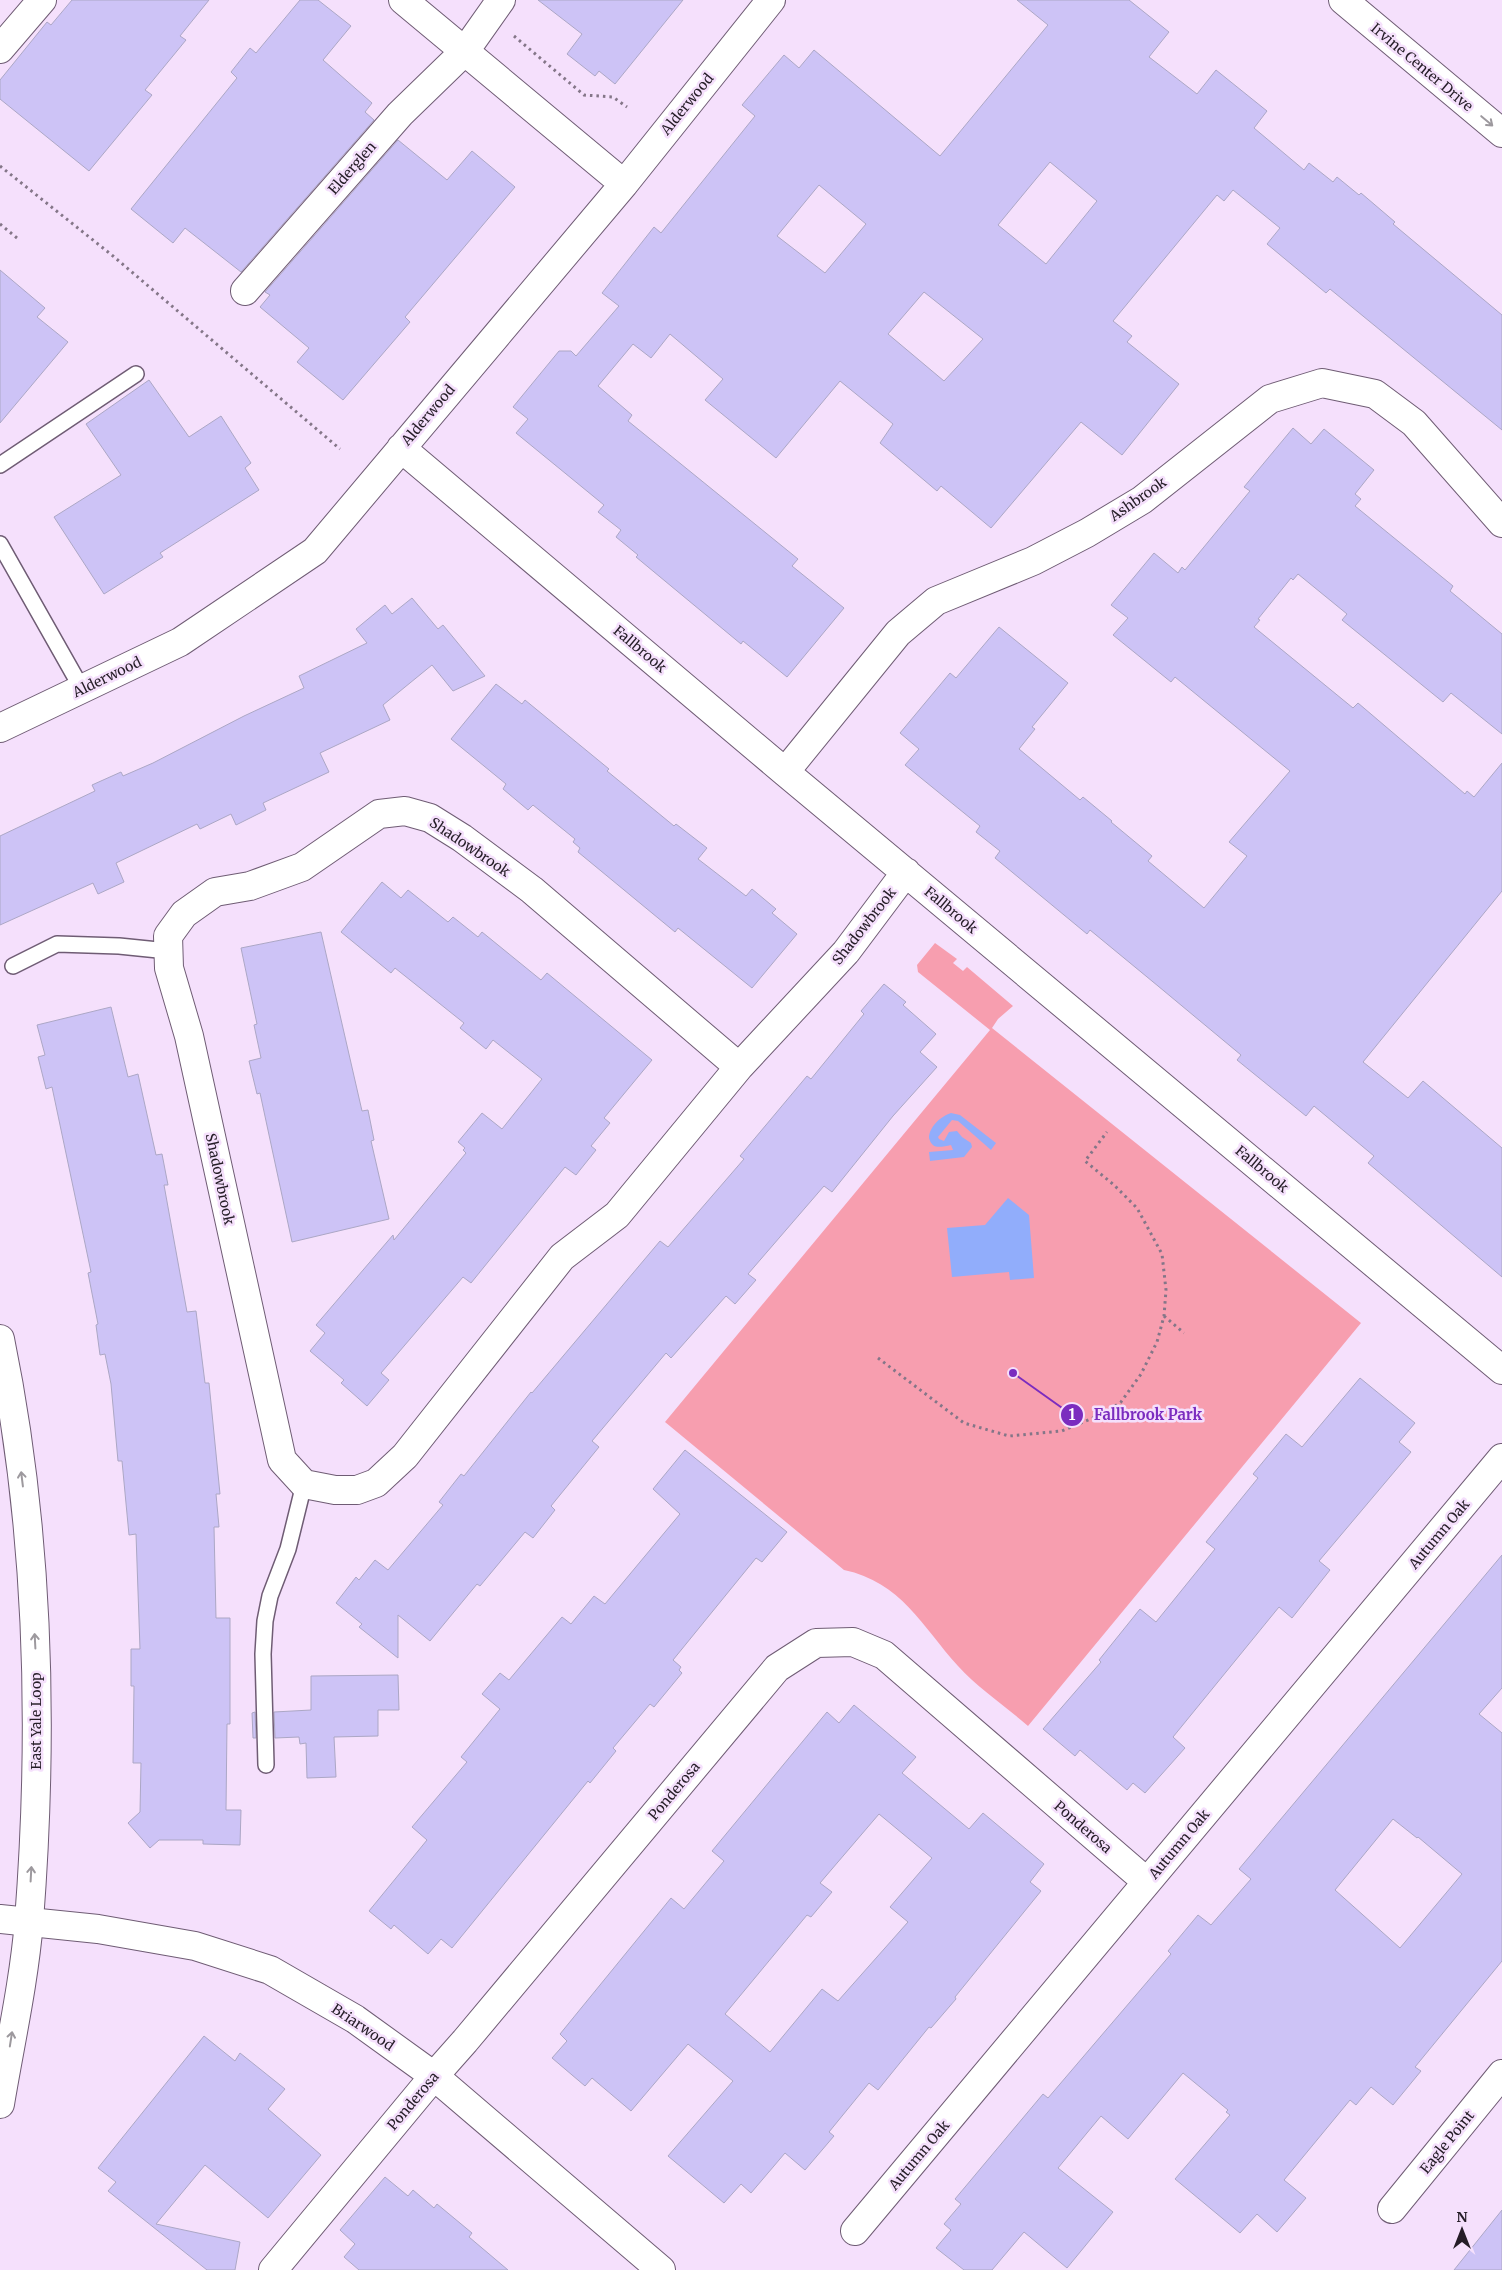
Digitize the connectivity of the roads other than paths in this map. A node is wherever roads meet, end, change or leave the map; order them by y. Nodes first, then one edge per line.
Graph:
1 (42, 0) edge
2 (403, 0) edge
3 (501, 0) edge
4 (771, 0) edge
5 (1343, 0) edge
6 (0, 49) edge
7 (466, 51) junction
8 (1502, 134) edge
9 (624, 184) junction
10 (246, 291) dead end
11 (136, 374) dead end
12 (400, 448) junction
13 (0, 465) edge
14 (1502, 523) edge
15 (0, 544) edge
16 (82, 689) junction
17 (0, 728) edge
18 (785, 772) junction
19 (906, 872) junction
20 (168, 951) junction
21 (13, 966) dead end
22 (739, 1067) junction
23 (0, 1338) edge
24 (1502, 1370) edge
25 (1502, 1458) edge
26 (304, 1484) junction
27 (266, 1764) dead end
28 (1147, 1882) junction
29 (0, 1919) edge
30 (29, 1922) junction
31 (1502, 2074) edge
32 (434, 2076) junction
33 (0, 2104) edge
34 (1392, 2209) dead end
35 (855, 2231) dead end
36 (273, 2270) edge
37 (661, 2270) edge

1 - 6 street
2 - 7 street
3 - 7 street, Elderglen
4 - 9 street, Alderwood
5 -> 8 street, Irvine Center Drive
7 - 9 street
7 - 10 street, Elderglen
9 - 12 street, Alderwood
11 - 13 lane
12 - 16 street, Alderwood
12 - 18 street, Fallbrook
14 - 18 street, Ashbrook
15 - 16 lane
16 - 17 street, Alderwood
18 - 19 street, Fallbrook
19 - 22 street, Shadowbrook
19 - 24 street, Fallbrook
20 - 21 lane
20 - 22 street, Shadowbrook
20 - 26 street, Shadowbrook
22 - 26 street, Shadowbrook
30 -> 23 street, East Yale Loop
25 - 28 street, Autumn Oak
26 - 27 lane
28 - 32 street, Ponderosa
28 - 35 street, Autumn Oak
29 - 30 street, Briarwood
30 - 32 street, Briarwood
33 -> 30 street, East Yale Loop
31 - 34 street, Eagle Point
32 - 36 street, Ponderosa
32 - 37 street, Briarwood

